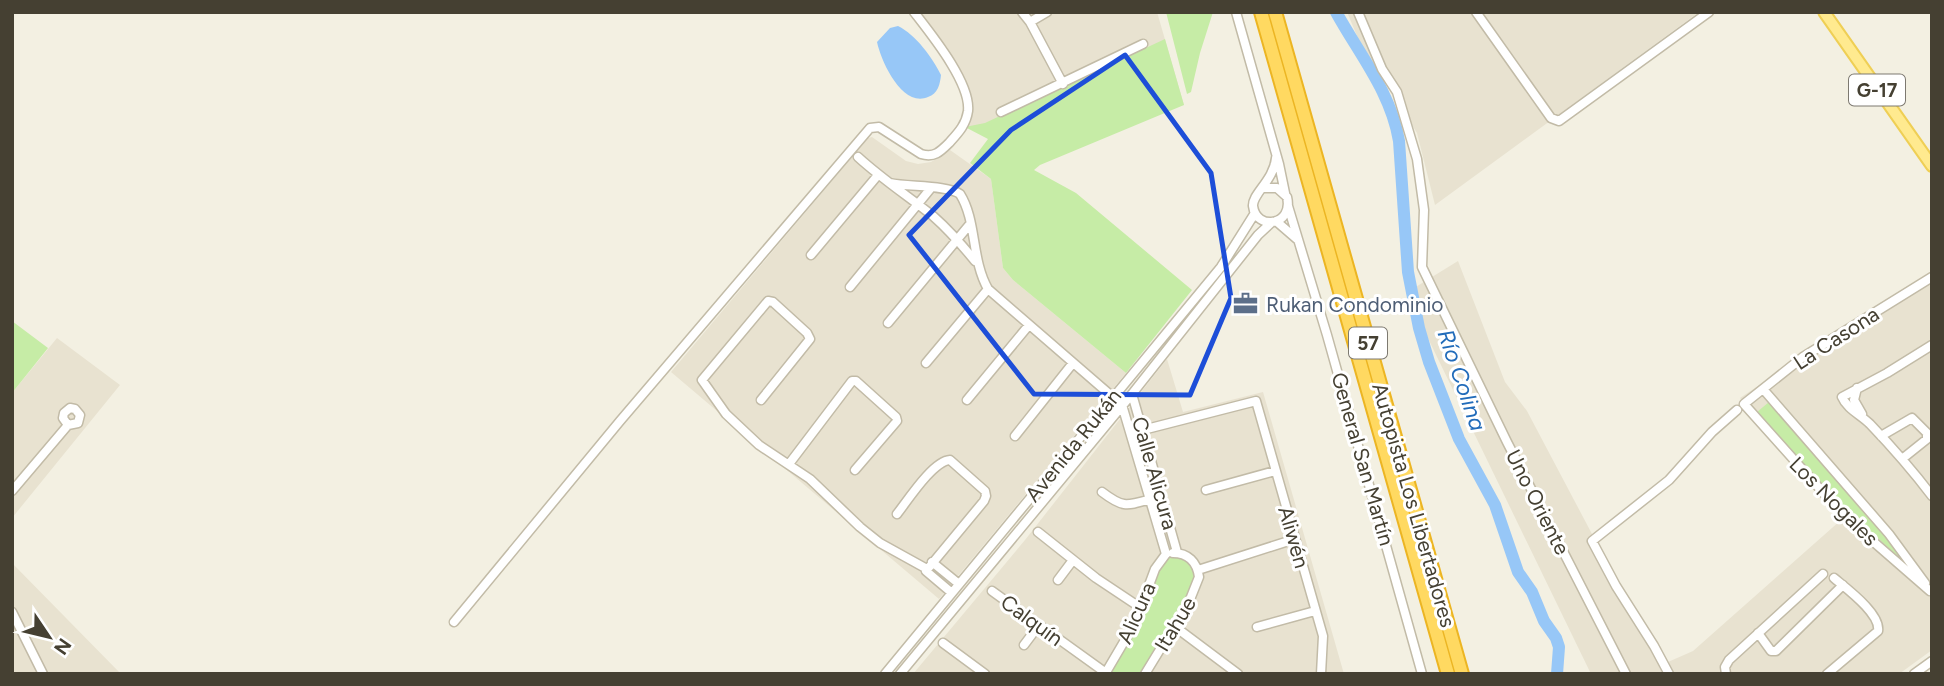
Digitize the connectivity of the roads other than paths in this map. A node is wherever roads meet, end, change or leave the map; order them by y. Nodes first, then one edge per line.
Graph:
1 (914, 12) edge
2 (1022, 12) edge
3 (1047, 12) edge
4 (1236, 12) edge
5 (1261, 12) edge
6 (1275, 12) edge
7 (1358, 12) edge
8 (1476, 12) edge
9 (1824, 12) edge
10 (1703, 14) edge
11 (1030, 22) junction
12 (1143, 44) dead end
13 (1063, 84) junction
14 (1001, 112) dead end
15 (1276, 155) junction
16 (859, 157) dead end
17 (1932, 166) edge
18 (878, 175) junction
19 (890, 183) junction
20 (932, 188) junction
21 (1263, 188) junction
22 (1284, 193) junction
23 (919, 205) junction
24 (1288, 205) junction
25 (1255, 213) junction
26 (1274, 222) junction
27 (970, 224) junction
28 (958, 240) junction
29 (1301, 245) junction
30 (811, 255) dead end
31 (976, 264) junction
32 (1932, 277) edge
33 (850, 287) dead end
34 (988, 289) junction
35 (1186, 311) junction
36 (1193, 317) junction
37 (888, 323) dead end
38 (1029, 325) junction
39 (1932, 345) edge
40 (926, 363) dead end
41 (1073, 363) junction
42 (1763, 389) junction
43 (1132, 394) junction
44 (1113, 396) junction
45 (761, 400) dead end
46 (967, 400) dead end
47 (1122, 405) junction
48 (1741, 407) junction
49 (68, 425) dead end
50 (1143, 430) junction
51 (1131, 433) junction
52 (1015, 436) dead end
53 (1881, 436) junction
54 (1902, 459) junction
55 (789, 464) junction
56 (855, 470) dead end
57 (1275, 471) junction
58 (1206, 490) dead end
59 (12, 491) edge
60 (1102, 492) dead end
61 (1932, 496) edge
62 (1151, 499) junction
63 (897, 514) dead end
64 (1017, 514) junction
65 (1026, 522) junction
66 (1038, 532) dead end
67 (1295, 539) junction
68 (1177, 552) junction
69 (1166, 554) junction
70 (1073, 560) junction
71 (928, 567) junction
72 (1198, 570) junction
73 (1824, 574) dead end
74 (1834, 578) dead end
75 (1058, 580) dead end
76 (959, 584) junction
77 (1843, 585) junction
78 (992, 591) dead end
79 (952, 593) junction
80 (1931, 593) edge
81 (1141, 608) junction
82 (1315, 611) junction
83 (12, 612) edge
84 (454, 622) dead end
85 (1039, 625) junction
86 (1174, 626) junction
87 (1257, 627) dead end
88 (921, 630) junction
89 (1758, 633) junction
90 (930, 638) junction
91 (943, 643) dead end
92 (1024, 645) dead end
93 (1930, 666) edge
94 (1105, 673) edge
95 (43, 674) edge
96 (885, 674) edge
97 (900, 674) edge
98 (985, 674) edge
99 (1145, 674) edge
100 (1238, 674) edge
101 (1321, 674) edge
102 (1422, 674) edge
103 (1448, 674) edge
104 (1462, 674) edge
105 (1626, 674) edge
106 (1669, 674) edge
107 (1726, 674) edge
108 (1827, 674) edge
109 (1914, 674) edge

1 - 84 street
2 - 11 street
3 - 11 street
4 - 15 street
5 - 103 highway, Autopista Los Libertadores / 57
6 - 104 highway, Autopista Los Libertadores / 57
7 - 105 street, Uno Oriente
8 - 10 street
9 - 17 main road, G-17
11 - 13 street
12 - 13 street
13 - 14 street
15 - 21 street
15 - 22 street
16 - 18 street
18 - 19 street
18 - 30 street
19 - 20 street
19 - 23 street
20 - 23 street
20 - 27 street
21 - 22 street
21 - 25 street
22 - 24 street
23 - 28 street
23 - 33 street
24 - 26 street
24 - 29 street, General San Martín
25 - 26 street
25 - 35 street, Avenida Rukán
26 - 29 street
26 - 36 street, Avenida Rukán
27 - 28 street
27 - 31 street
28 - 31 street
28 - 37 street
29 - 102 street, General San Martín
31 - 34 street
32 - 42 street, La Casona
34 - 38 street
34 - 40 street
35 - 36 street
35 - 44 street, Avenida Rukán
36 - 43 street, Avenida Rukán
38 - 41 street
38 - 46 street
39 - 53 street
41 - 44 street
41 - 52 street
42 - 48 street, La Casona
42 - 80 street, Los Nogales
43 - 47 street, Avenida Rukán
43 - 50 street, Calle Alicura
44 - 47 street
44 - 64 street, Avenida Rukán
45 - 55 street
47 - 51 street, Calle Alicura
47 - 65 street, Avenida Rukán
48 - 80 street, Los Nogales
48 - 106 street, La Casona
49 - 59 street
50 - 51 street
50 - 57 street, Aliwén
50 - 68 street, Calle Alicura
51 - 62 street, Calle Alicura
53 - 54 street
53 - 54 street
54 - 61 street
55 - 56 street
55 - 71 street
57 - 58 street
57 - 67 street, Aliwén
60 - 62 street
62 - 69 street, Calle Alicura
63 - 71 street
64 - 65 street
64 - 76 street, Avenida Rukán
65 - 90 street, Avenida Rukán
66 - 70 street
67 - 72 street
67 - 82 street, Aliwén
68 - 69 street
68 - 72 street, Itahue
69 - 81 street, Alicura
70 - 75 street
70 - 81 street
71 - 76 street
71 - 79 street
72 - 86 street, Itahue
73 - 89 street
74 - 77 street
76 - 79 street, Avenida Rukán
77 - 89 street
77 - 108 street
78 - 85 street, Calquín
79 - 88 street, Avenida Rukán
81 - 94 street, Alicura
82 - 87 street
82 - 101 street, Aliwén
83 - 95 street
85 - 92 street
85 - 94 street, Calquín
86 - 99 street, Itahue
86 - 100 street
88 - 90 street
88 - 96 street, Avenida Rukán
89 - 107 street
90 - 97 street, Avenida Rukán
91 - 98 street
93 - 109 street

